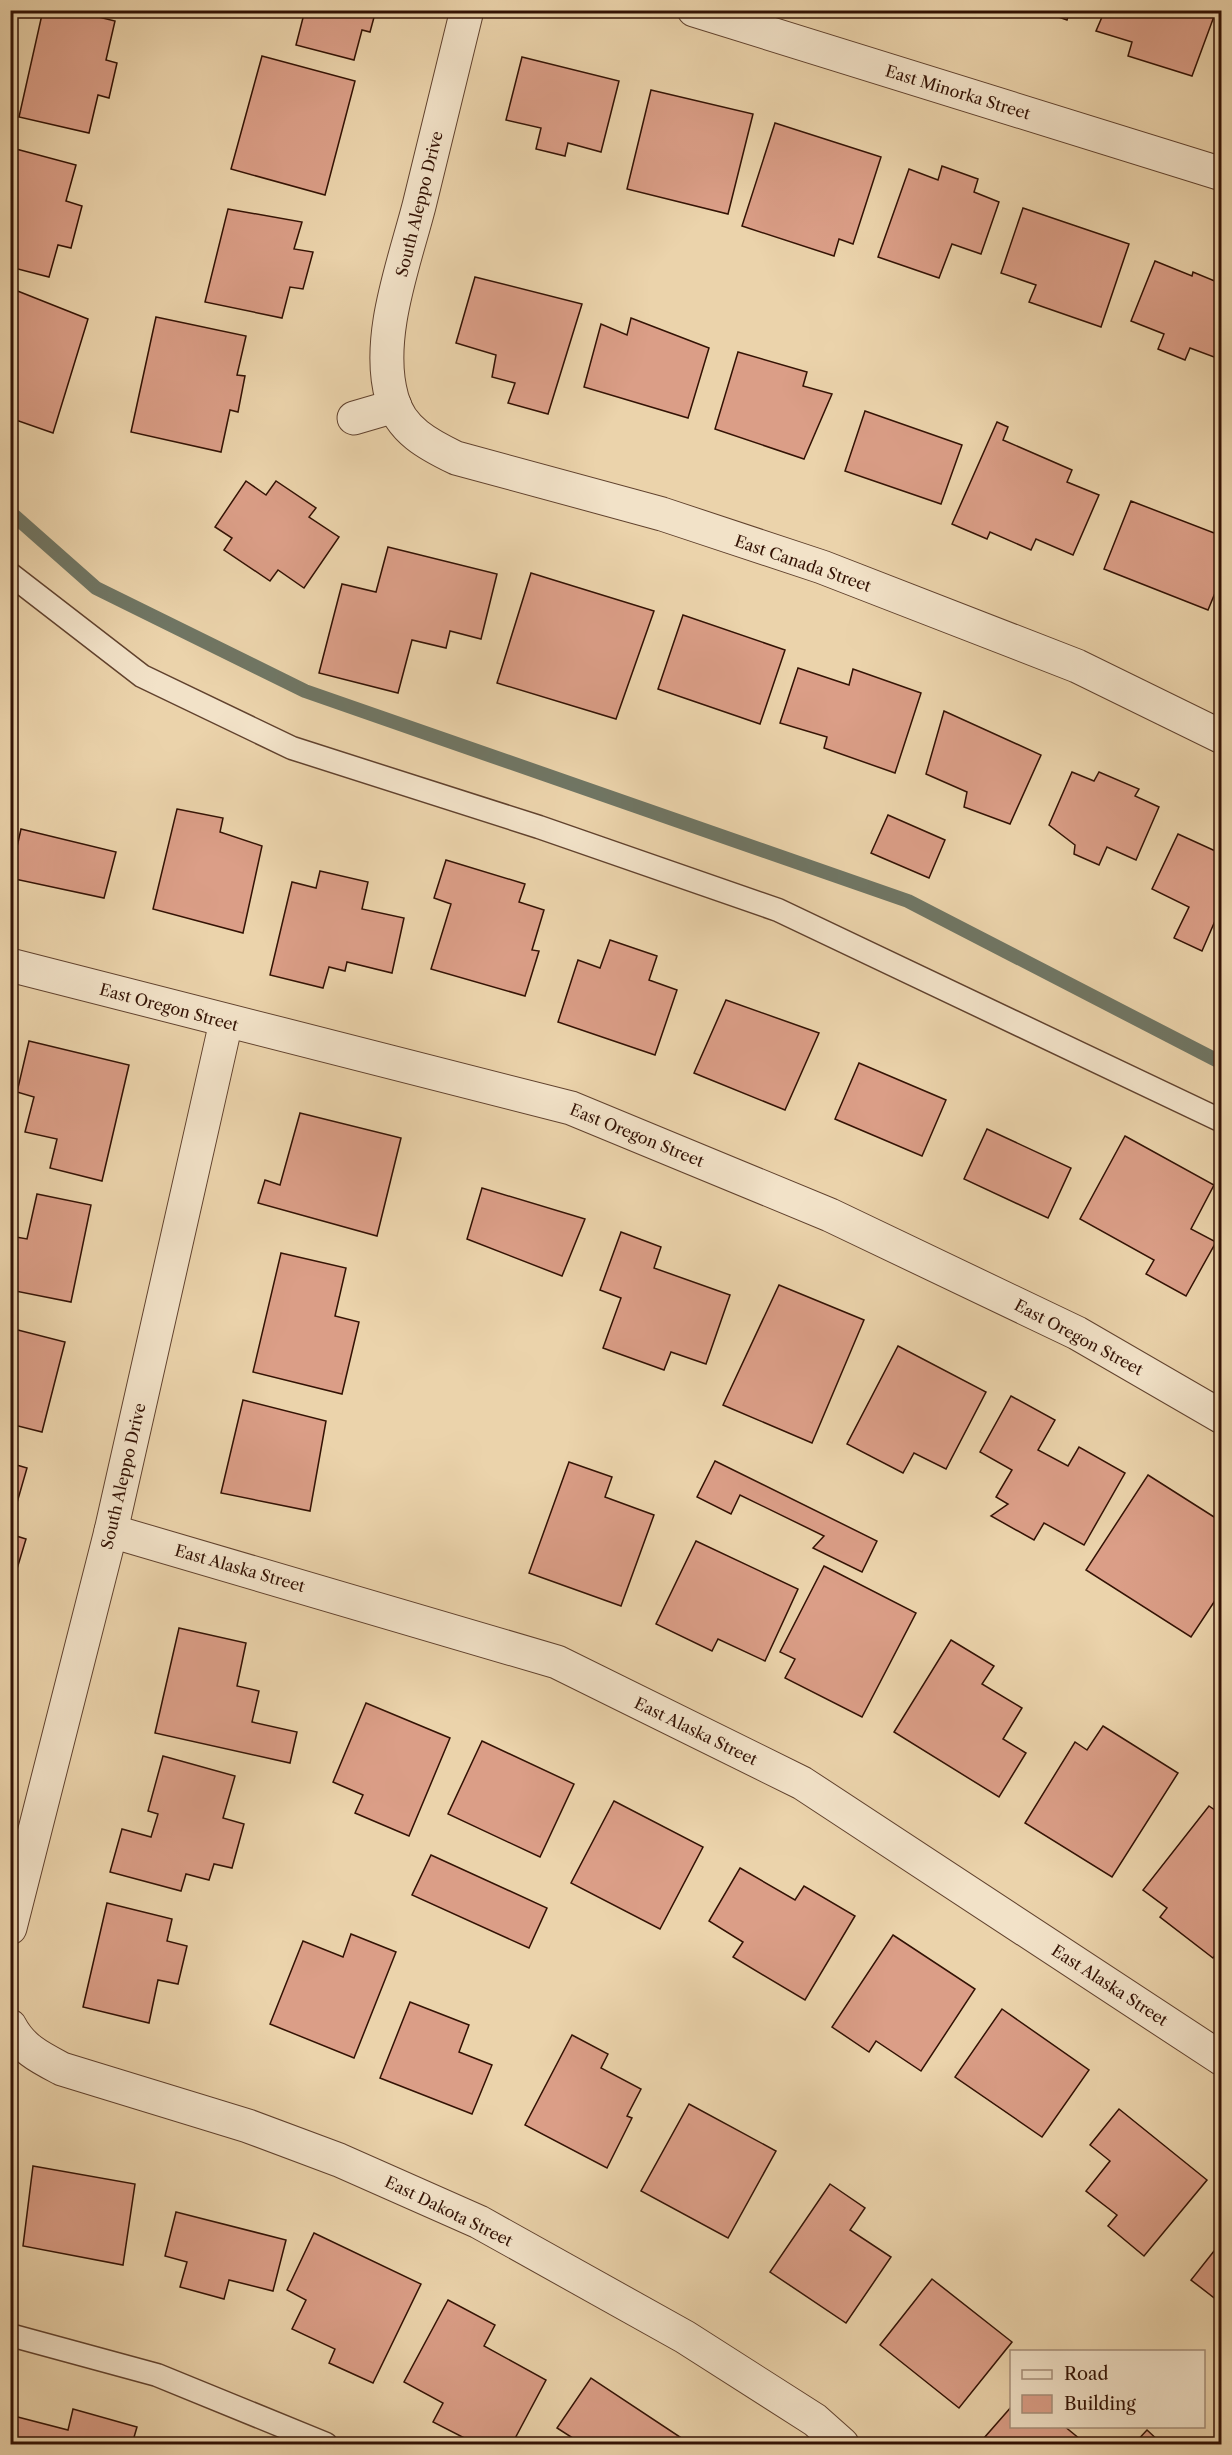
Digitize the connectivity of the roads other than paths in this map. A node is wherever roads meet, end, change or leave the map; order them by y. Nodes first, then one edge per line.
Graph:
1 (467, 10) edge
2 (694, 10) edge
3 (1221, 174) edge
4 (394, 403) junction
5 (354, 418) dead end
6 (10, 574) edge
7 (1221, 737) edge
8 (10, 965) edge
9 (226, 1022) junction
10 (1221, 1121) edge
11 (1221, 1417) edge
12 (111, 1530) junction
13 (10, 1928) edge
14 (15, 2036) edge
15 (1221, 2060) edge
16 (10, 2335) edge
17 (326, 2445) edge
18 (842, 2445) edge

1 - 4 street, South Aleppo Drive
2 - 3 street, East Minorka Street
4 - 5 street
4 - 7 street, East Canada Street
6 - 10 lane
8 - 9 street, East Oregon Street
9 - 11 street, East Oregon Street
9 - 12 street, South Aleppo Drive
12 - 13 street, South Aleppo Drive
12 - 15 street, East Alaska Street
14 - 18 street, East Dakota Street
16 - 17 lane

